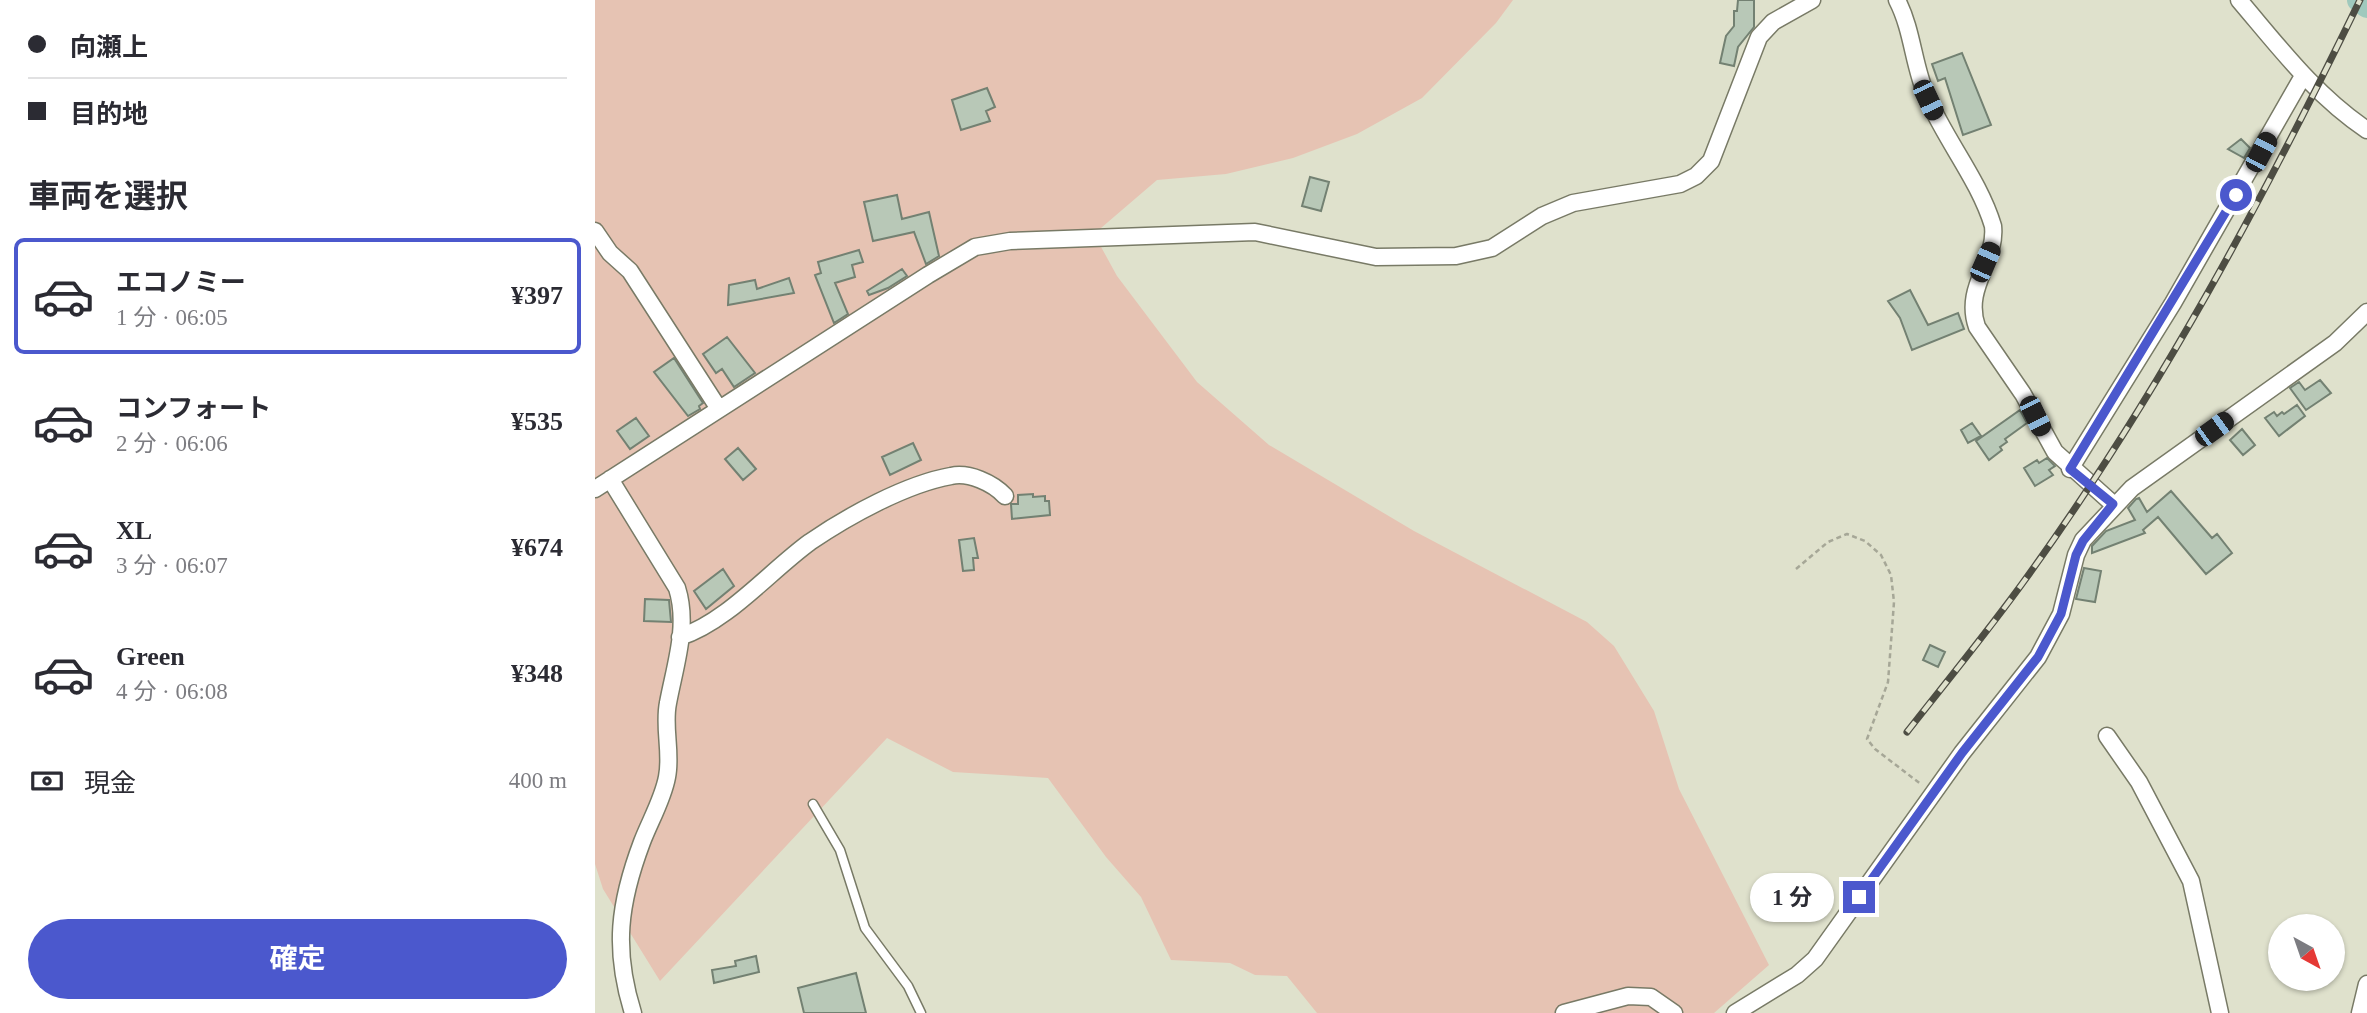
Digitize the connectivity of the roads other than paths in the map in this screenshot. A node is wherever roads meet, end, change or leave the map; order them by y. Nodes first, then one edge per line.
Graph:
1 (1812, 0) edge
2 (1897, 0) edge
3 (2239, 0) edge
4 (2303, 76) junction
5 (2367, 130) edge
6 (595, 231) edge
7 (2367, 312) edge
8 (719, 409) junction
9 (2070, 469) junction
10 (610, 479) junction
11 (595, 489) edge
12 (1005, 496) dead end
13 (2113, 504) junction
14 (680, 638) junction
15 (2107, 736) dead end
16 (813, 804) dead end
17 (2367, 984) edge
18 (633, 1013) edge
19 (921, 1013) edge
20 (1565, 1013) edge
21 (1674, 1013) edge
22 (1735, 1013) edge
23 (2220, 1013) edge
24 (2360, 1013) edge

1 - 8 street
2 - 9 street
3 - 4 street
4 - 5 street
4 - 9 street
6 - 8 street
7 - 13 street
8 - 10 street
9 - 13 street
10 - 11 street
10 - 14 street
12 - 14 street
13 - 22 street
14 - 18 street
15 - 23 street
16 - 19 lane
17 - 24 street
20 - 21 street

